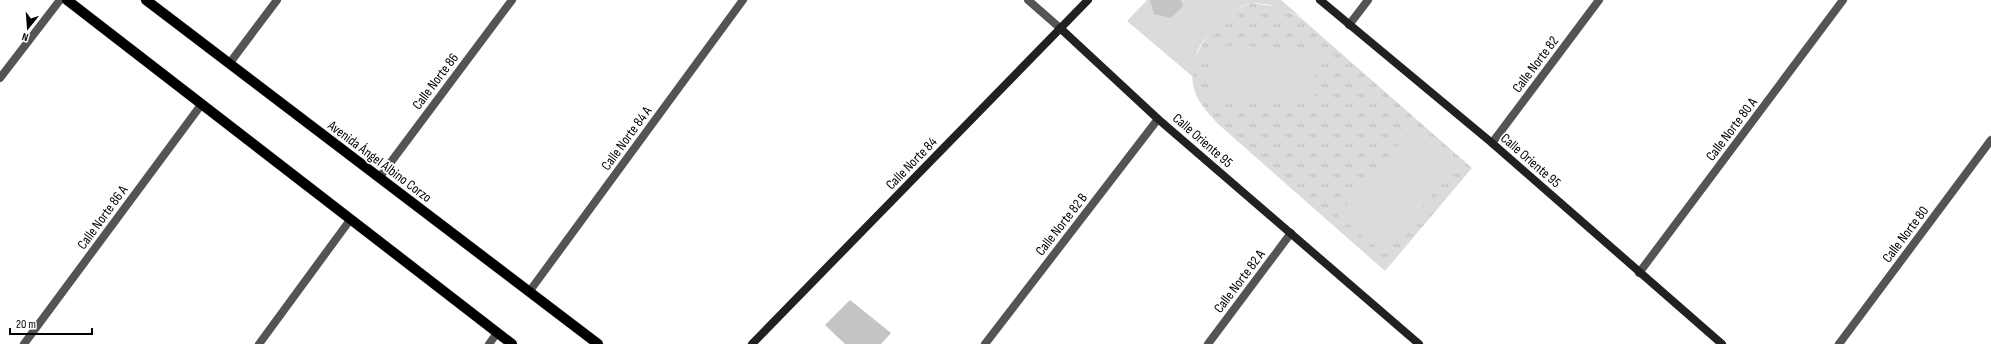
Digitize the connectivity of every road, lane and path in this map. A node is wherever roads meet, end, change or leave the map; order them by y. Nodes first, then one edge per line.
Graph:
1 (60, 0) edge
2 (67, 0) edge
3 (146, 0) edge
4 (277, 0) edge
5 (512, 0) edge
6 (743, 0) edge
7 (1028, 0) edge
8 (1088, 0) edge
9 (1320, 0) edge
10 (1368, 0) edge
11 (1599, 0) edge
12 (1843, 0) edge
13 (1349, 25) junction
14 (1060, 28) junction
15 (229, 64) junction
16 (0, 78) edge
17 (201, 105) junction
18 (1158, 119) junction
19 (1991, 140) edge
20 (1492, 143) junction
21 (379, 178) junction
22 (350, 220) junction
23 (1291, 233) junction
24 (1639, 273) junction
25 (529, 292) junction
26 (498, 333) junction
27 (24, 344) edge
28 (259, 344) edge
29 (489, 344) edge
30 (512, 344) edge
31 (598, 344) edge
32 (752, 344) edge
33 (985, 344) edge
34 (1208, 344) edge
35 (1419, 344) edge
36 (1722, 344) edge
37 (1839, 344) edge

1 - 16 street
2 - 17 main road
3 - 15 main road, Avenida Ángel Albino Corzo
4 - 15 street
5 - 21 street, Calle Norte 86
6 - 25 street, Calle Norte 84 A
7 - 14 street, Calle Oriente 95
8 - 14 street, Calle Norte 84
9 - 13 street, Calle Oriente 95
10 - 13 street
11 - 20 street, Calle Norte 82
12 - 24 street, Calle Norte 80 A
13 - 20 street, Calle Oriente 95
14 - 18 street, Calle Oriente 95
14 - 32 street, Calle Norte 84
15 - 21 main road, Avenida Ángel Albino Corzo
17 - 22 main road
17 - 27 street, Calle Norte 86 A
18 - 23 street, Calle Oriente 95
18 - 33 street, Calle Norte 82 B
19 - 37 street, Calle Norte 80
20 - 24 street, Calle Oriente 95
21 - 25 main road, Avenida Ángel Albino Corzo
22 - 26 main road
22 - 28 street
23 - 34 street, Calle Norte 82 A
23 - 35 street, Calle Oriente 95
24 - 36 street, Calle Oriente 95
25 - 31 main road, Avenida Ángel Albino Corzo
26 - 29 street
26 - 30 main road

